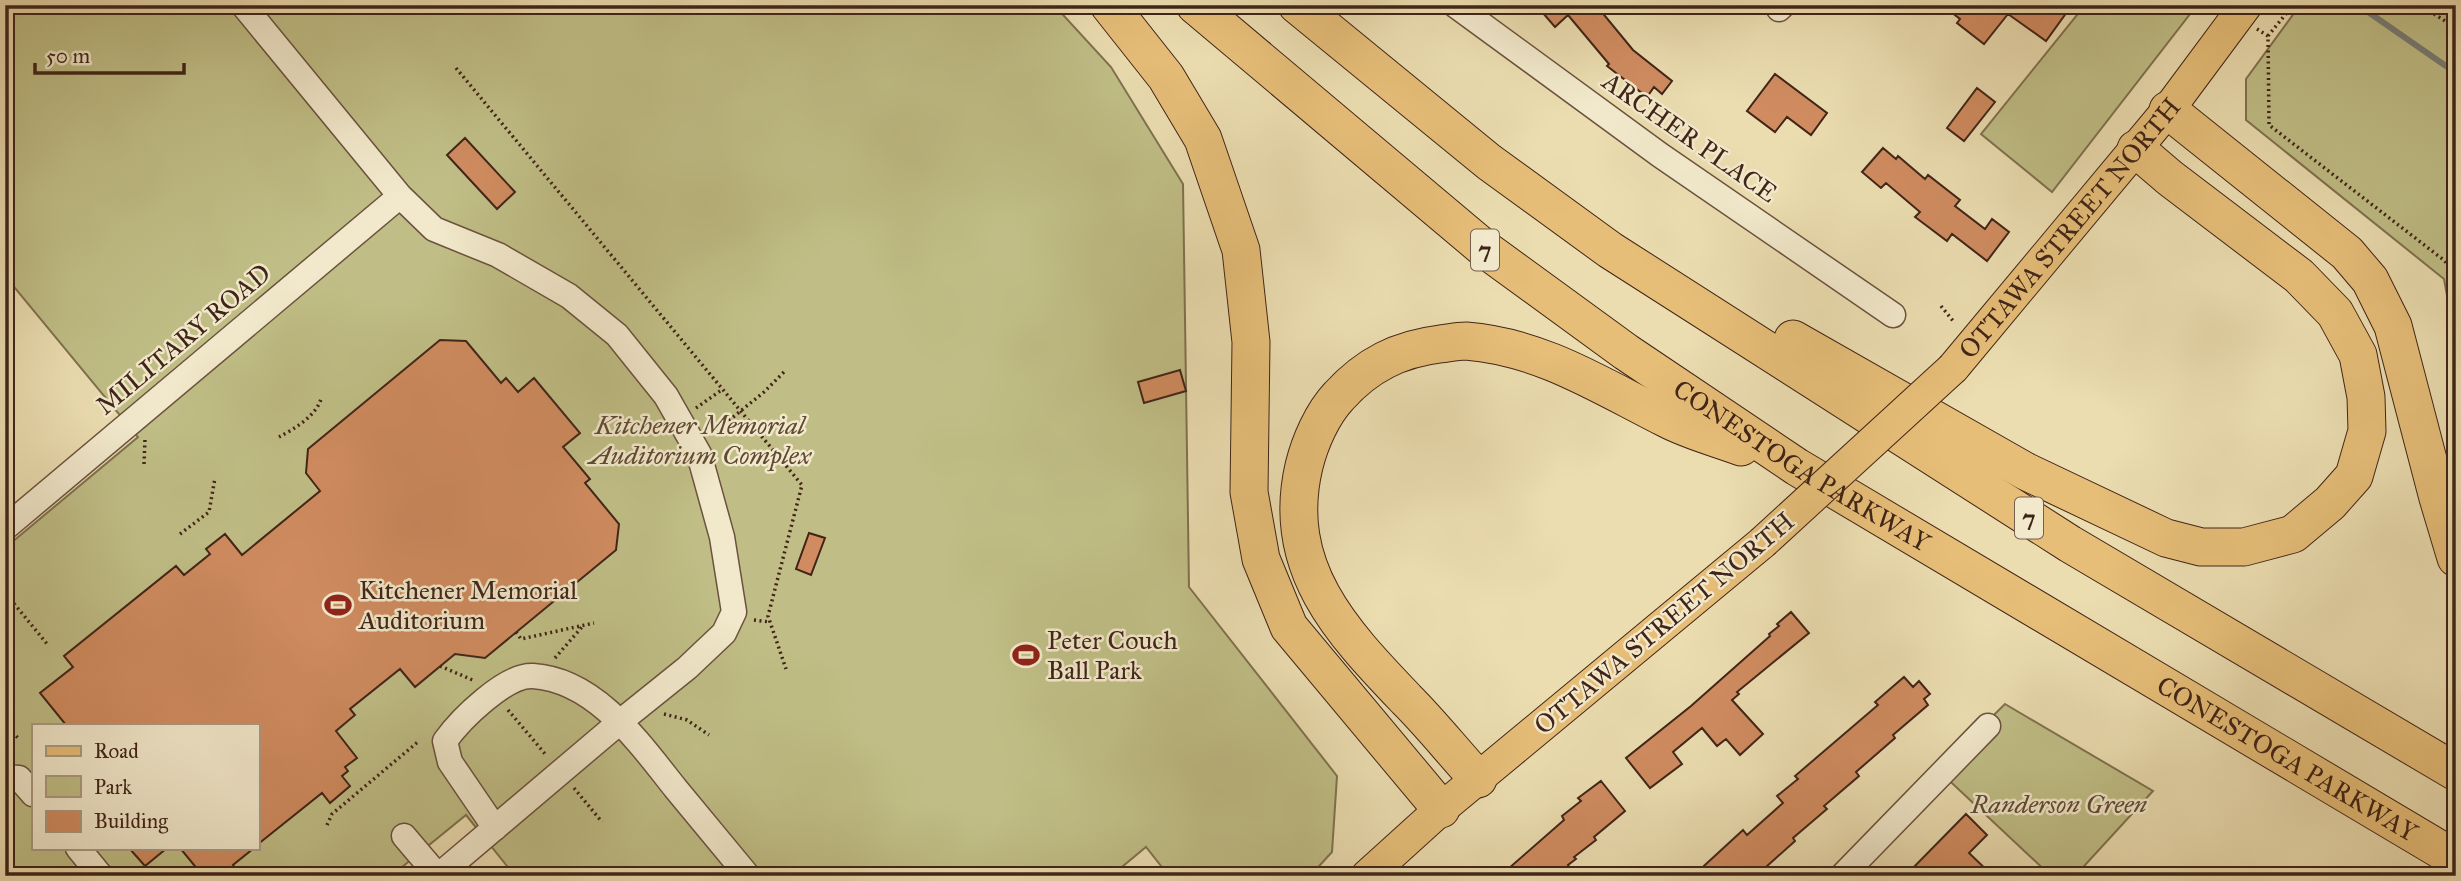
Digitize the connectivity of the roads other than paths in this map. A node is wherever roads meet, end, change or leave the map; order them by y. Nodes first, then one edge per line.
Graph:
1 (243, 5) edge
2 (1109, 5) edge
3 (1195, 5) edge
4 (1297, 5) edge
5 (1455, 5) edge
6 (2242, 11) edge
7 (2168, 110) junction
8 (2136, 149) junction
9 (400, 196) junction
10 (1610, 250) junction
11 (1893, 315) dead end
12 (1797, 467) junction
13 (5, 528) edge
14 (2456, 558) edge
15 (629, 714) junction
16 (1988, 726) dead end
17 (2456, 772) edge
18 (5, 777) edge
19 (1478, 779) junction
20 (32, 793) edge
21 (1441, 809) junction
22 (495, 828) junction
23 (404, 836) dead end
24 (80, 850) edge
25 (2456, 859) edge
26 (101, 876) edge
27 (438, 876) edge
28 (748, 876) edge
29 (1367, 876) edge
30 (1842, 876) edge

1 - 9 street
2 - 21 highway
3 - 12 highway, CONESTOGA PARKWAY / 7
4 - 10 highway, 7
5 - 11 street, ARCHER PLACE
6 - 7 main road, OTTAWA STREET NORTH
7 - 8 main road, OTTAWA STREET NORTH
7 - 14 highway
8 - 10 highway
8 - 19 main road, OTTAWA STREET NORTH, bridge
9 - 13 street, MILITARY ROAD
9 - 15 street
10 - 17 highway, 7
12 - 19 highway
12 - 25 highway, CONESTOGA PARKWAY / 7
15 - 22 street
15 - 22 street
15 - 28 street
16 - 30 street
18 - 20 street
19 - 21 main road, OTTAWA STREET NORTH
21 - 29 main road, OTTAWA STREET NORTH
22 - 27 street
23 - 27 street
24 - 26 street

